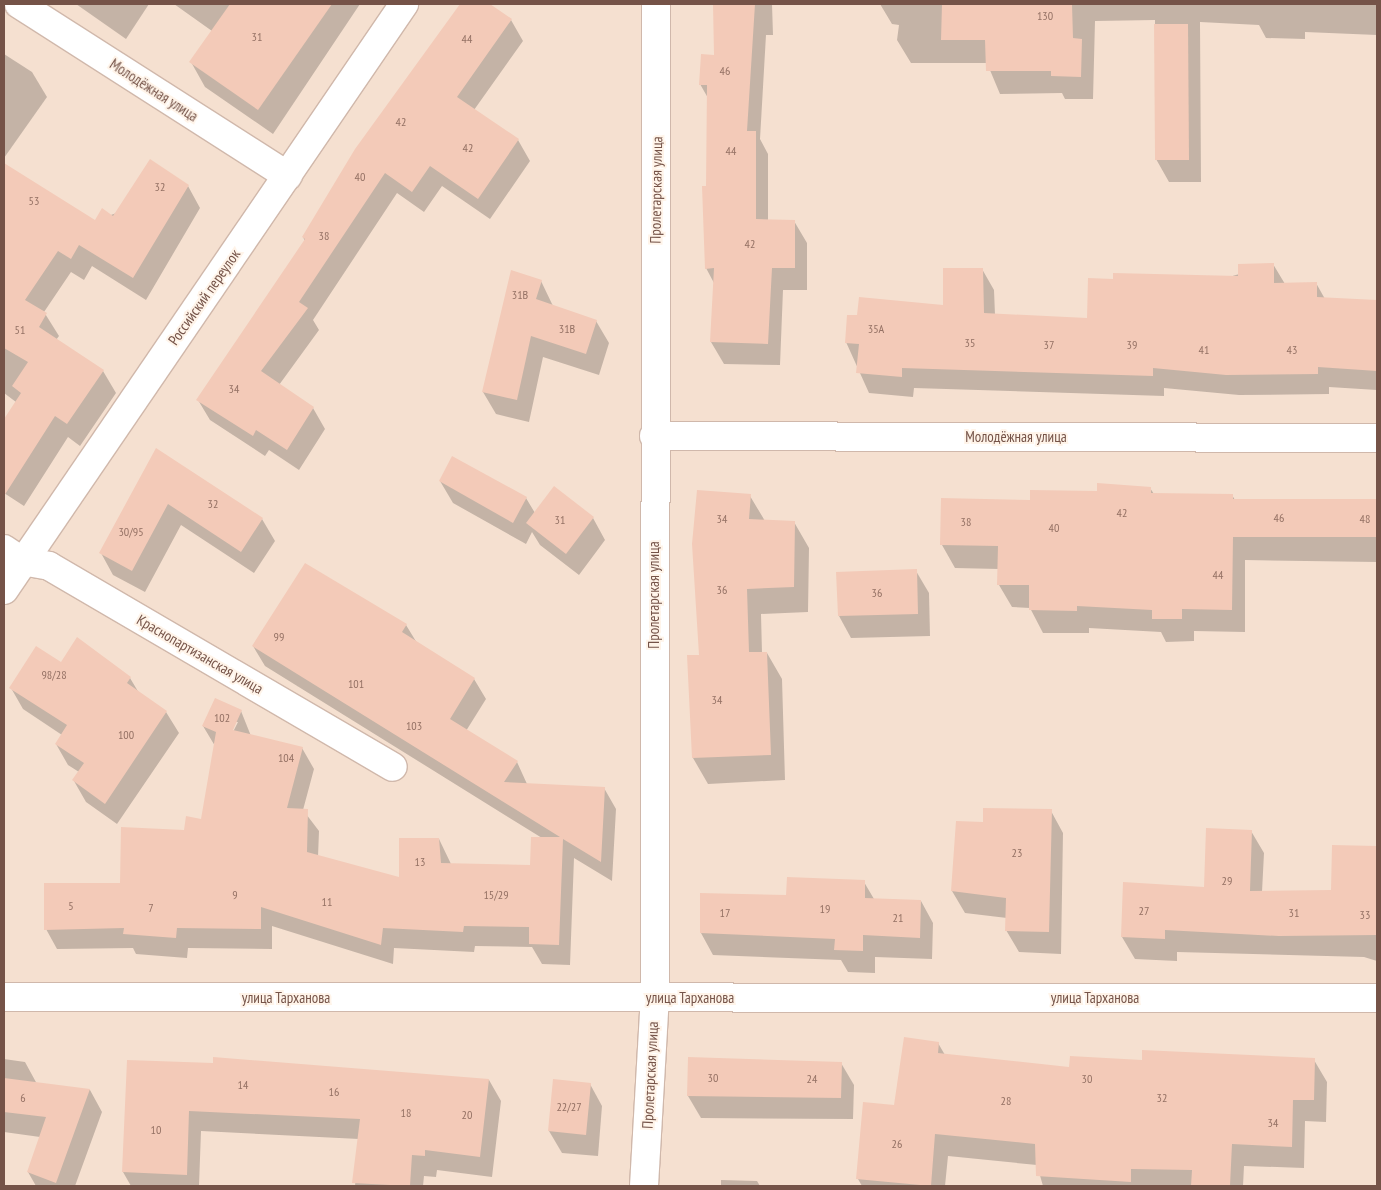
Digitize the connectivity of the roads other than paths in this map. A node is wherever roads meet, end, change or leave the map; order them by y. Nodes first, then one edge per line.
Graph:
1 (19, 4) edge
2 (404, 4) edge
3 (656, 4) edge
4 (288, 176) junction
5 (654, 436) junction
6 (1377, 438) edge
7 (13, 555) edge
8 (4, 590) edge
9 (393, 767) dead end
10 (4, 997) edge
11 (655, 998) junction
12 (1377, 998) edge
13 (644, 1186) edge

1 - 4 street, Молодёжная улица
2 - 4 street, Российский переулок
3 - 5 street, Пролетарская улица
4 - 7 street, Российский переулок
5 - 6 street, Молодёжная улица
5 - 11 street, Пролетарская улица
7 - 8 street, Российский переулок
7 - 9 street, Краснопартизанская улица
10 - 11 street, улица Тарханова
11 - 12 street, улица Тарханова
11 - 13 street, Пролетарская улица

